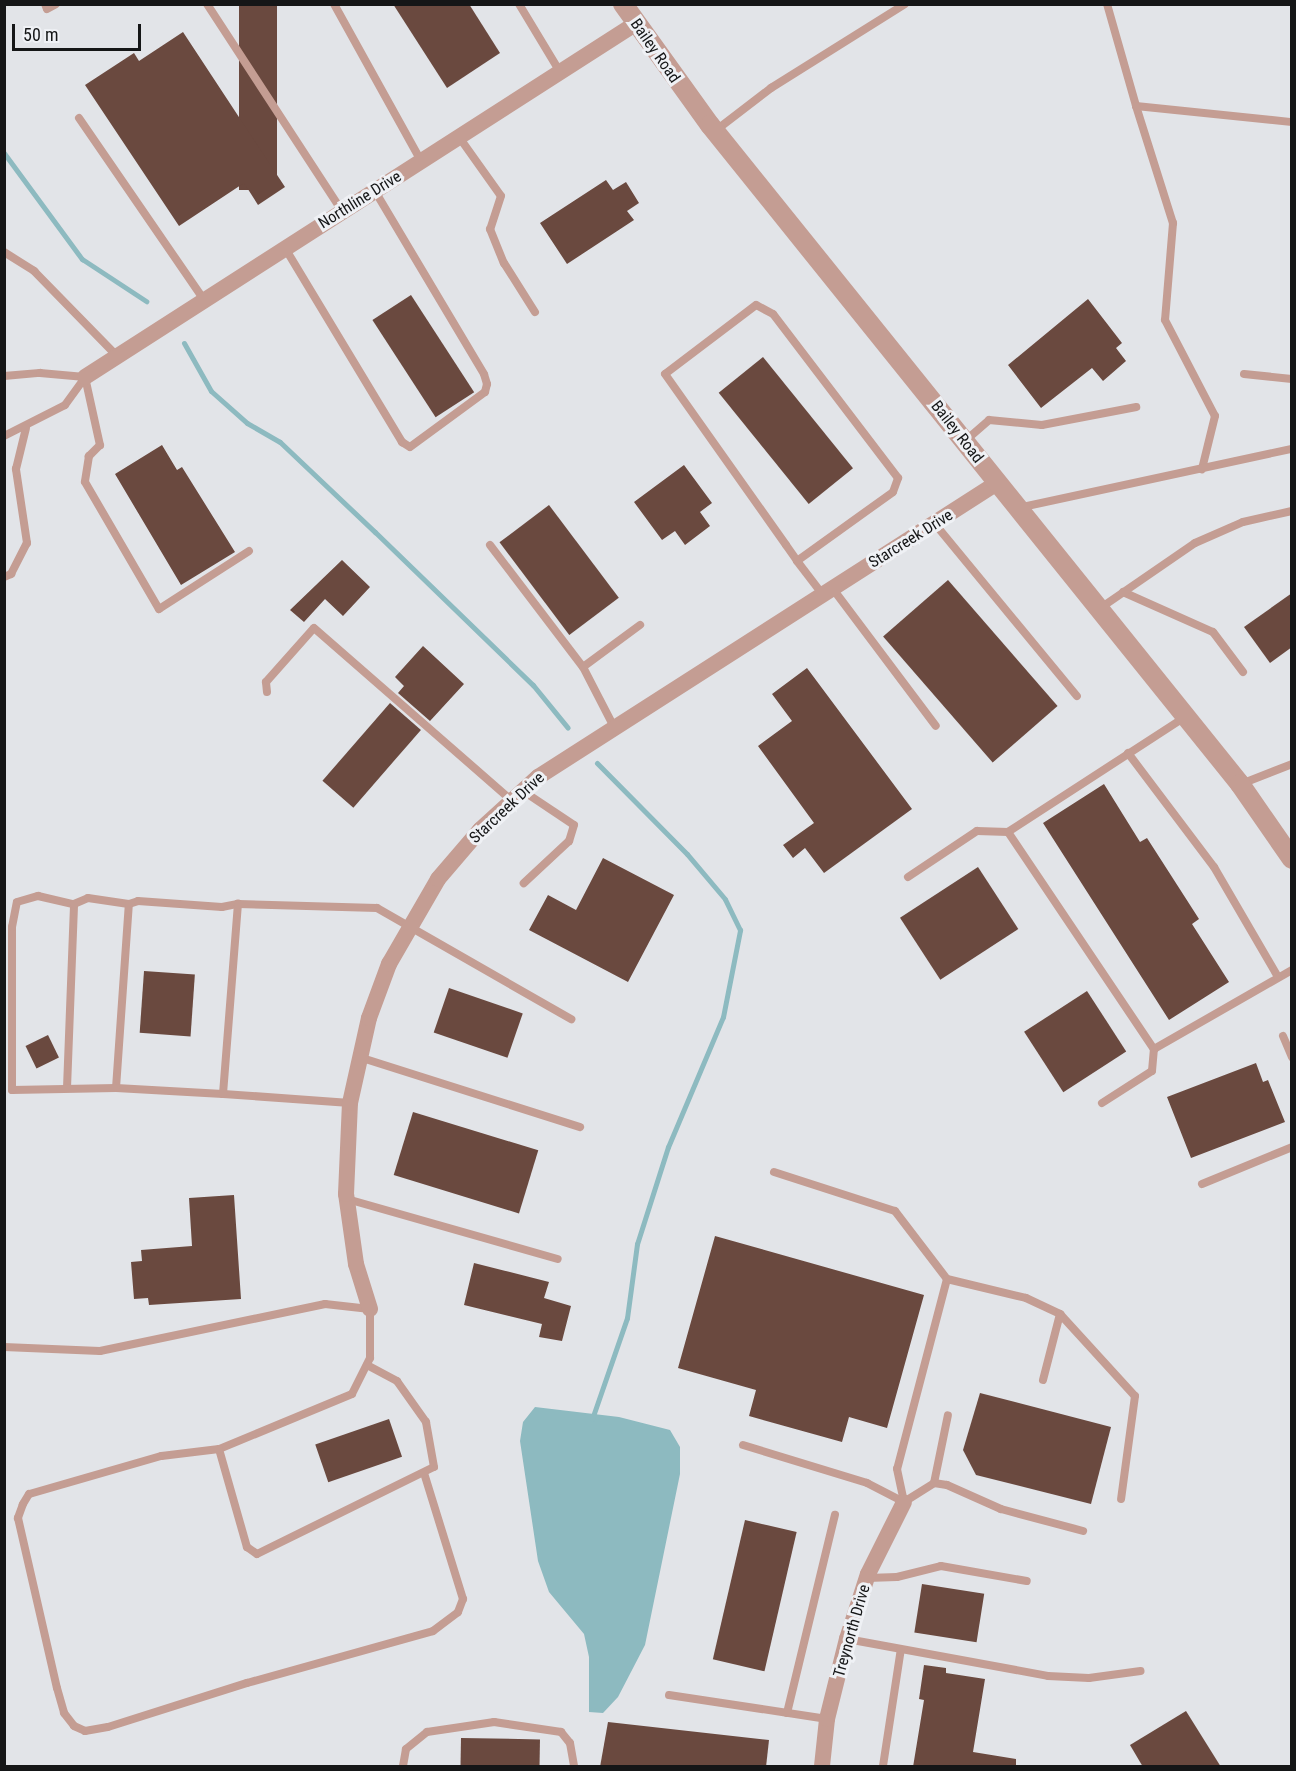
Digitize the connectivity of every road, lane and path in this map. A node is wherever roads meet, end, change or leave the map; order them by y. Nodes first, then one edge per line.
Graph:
1 (45, 4) edge
2 (56, 4) edge
3 (207, 4) edge
4 (334, 4) edge
5 (519, 4) edge
6 (623, 4) edge
7 (905, 4) edge
8 (1107, 4) edge
9 (635, 24) junction
10 (560, 72) junction
11 (1136, 106) junction
12 (79, 118) dead end
13 (1292, 122) edge
14 (715, 131) junction
15 (459, 137) junction
16 (421, 161) junction
17 (375, 191) junction
18 (342, 211) junction
19 (285, 248) junction
20 (4, 252) edge
21 (204, 300) junction
22 (535, 312) dead end
23 (117, 356) junction
24 (1244, 374) dead end
25 (4, 376) edge
26 (85, 377) junction
27 (1292, 379) edge
28 (1136, 407) dead end
29 (26, 428) junction
30 (4, 436) edge
31 (965, 441) junction
32 (1292, 449) edge
33 (1202, 468) junction
34 (997, 483) junction
35 (1018, 508) junction
36 (1292, 512) edge
37 (935, 524) junction
38 (490, 545) dead end
39 (249, 551) dead end
40 (797, 561) junction
41 (4, 577) edge
42 (828, 592) junction
43 (1123, 592) junction
44 (1098, 609) junction
45 (640, 625) dead end
46 (583, 667) junction
47 (1244, 672) dead end
48 (267, 692) dead end
49 (1077, 696) dead end
50 (1185, 716) junction
51 (936, 726) dead end
52 (614, 727) junction
53 (1128, 753) junction
54 (1292, 764) edge
55 (1240, 784) junction
56 (517, 796) junction
57 (1008, 832) junction
58 (1292, 859) edge
59 (908, 877) dead end
60 (524, 883) dead end
61 (74, 904) junction
62 (129, 904) junction
63 (238, 904) junction
64 (410, 925) junction
65 (1292, 969) edge
66 (1278, 977) junction
67 (571, 1019) dead end
68 (1283, 1036) dead end
69 (1154, 1049) junction
70 (359, 1057) junction
71 (1292, 1057) edge
72 (67, 1088) junction
73 (116, 1088) junction
74 (223, 1094) junction
75 (350, 1103) junction
76 (1102, 1103) dead end
77 (580, 1127) dead end
78 (1292, 1147) edge
79 (774, 1172) dead end
80 (1202, 1184) dead end
81 (347, 1199) junction
82 (558, 1259) dead end
83 (947, 1279) junction
84 (370, 1310) junction
85 (1060, 1314) junction
86 (4, 1347) edge
87 (367, 1365) junction
88 (1042, 1380) dead end
89 (948, 1415) dead end
90 (743, 1445) dead end
91 (219, 1449) junction
92 (424, 1473) junction
93 (934, 1483) junction
94 (1121, 1499) dead end
95 (904, 1502) junction
96 (835, 1515) dead end
97 (1083, 1531) dead end
98 (867, 1578) junction
99 (1027, 1581) dead end
100 (847, 1639) junction
101 (901, 1649) junction
102 (1141, 1671) dead end
103 (669, 1695) dead end
104 (787, 1713) junction
105 (827, 1719) junction
106 (403, 1767) edge
107 (574, 1767) edge
108 (822, 1767) edge
109 (883, 1767) edge

1 - 2 lane
3 - 18 lane
4 - 16 lane
5 - 10 lane
6 - 9 street, Bailey Road
7 - 14 lane
8 - 11 lane
9 - 10 street, Northline Drive
9 - 14 street, Bailey Road
10 - 15 street, Northline Drive
11 - 13 lane
11 - 33 lane
12 - 21 lane
14 - 31 street, Bailey Road
15 - 16 street, Northline Drive
15 - 22 lane
16 - 17 street, Northline Drive
17 - 18 street, Northline Drive
17 - 19 lane
18 - 19 street, Northline Drive
19 - 21 street, Northline Drive
20 - 23 lane
21 - 23 street, Northline Drive
23 - 26 street, Northline Drive
24 - 27 lane
25 - 26 lane
26 - 29 lane
26 - 39 lane
28 - 31 lane
29 - 30 lane
29 - 41 lane
31 - 34 street, Bailey Road
32 - 33 lane
33 - 35 lane
34 - 35 street, Bailey Road
34 - 37 street, Starcreek Drive
35 - 44 street, Bailey Road
36 - 43 lane
37 - 42 street, Starcreek Drive
37 - 49 lane
38 - 46 lane
40 - 40 lane
40 - 42 lane
42 - 51 lane
42 - 52 street, Starcreek Drive
43 - 44 lane
43 - 47 lane
44 - 50 street, Bailey Road
45 - 46 lane
46 - 52 lane
48 - 56 lane
50 - 53 lane
50 - 55 street, Bailey Road
52 - 56 street, Starcreek Drive
53 - 57 lane
53 - 66 lane
54 - 55 lane
55 - 58 street, Bailey Road
56 - 60 lane
56 - 64 street, Starcreek Drive
57 - 59 lane
57 - 69 lane
61 - 62 lane
61 - 72 lane
61 - 72 lane
62 - 63 lane
62 - 73 lane
63 - 64 lane
63 - 74 lane
64 - 67 lane
64 - 70 street, Starcreek Drive
65 - 66 lane
66 - 69 lane
68 - 71 lane
69 - 76 lane
70 - 75 street, Starcreek Drive
70 - 77 lane
72 - 73 lane
73 - 74 lane
74 - 75 lane
75 - 81 street, Starcreek Drive
78 - 80 lane
79 - 83 lane
81 - 82 lane
81 - 84 street, Starcreek Drive
83 - 85 lane
83 - 95 lane
84 - 86 lane
84 - 87 lane
85 - 88 lane
85 - 94 lane
87 - 91 lane
87 - 92 lane
89 - 93 lane
90 - 95 lane
91 - 92 lane
91 - 92 lane
93 - 95 lane
93 - 97 lane
95 - 98 street, Treynorth Drive
96 - 104 lane
98 - 99 lane
98 - 100 street, Treynorth Drive
100 - 101 lane
100 - 105 street, Treynorth Drive
101 - 102 lane
101 - 109 lane
103 - 104 lane
104 - 105 lane
105 - 108 street, Treynorth Drive
106 - 107 lane

